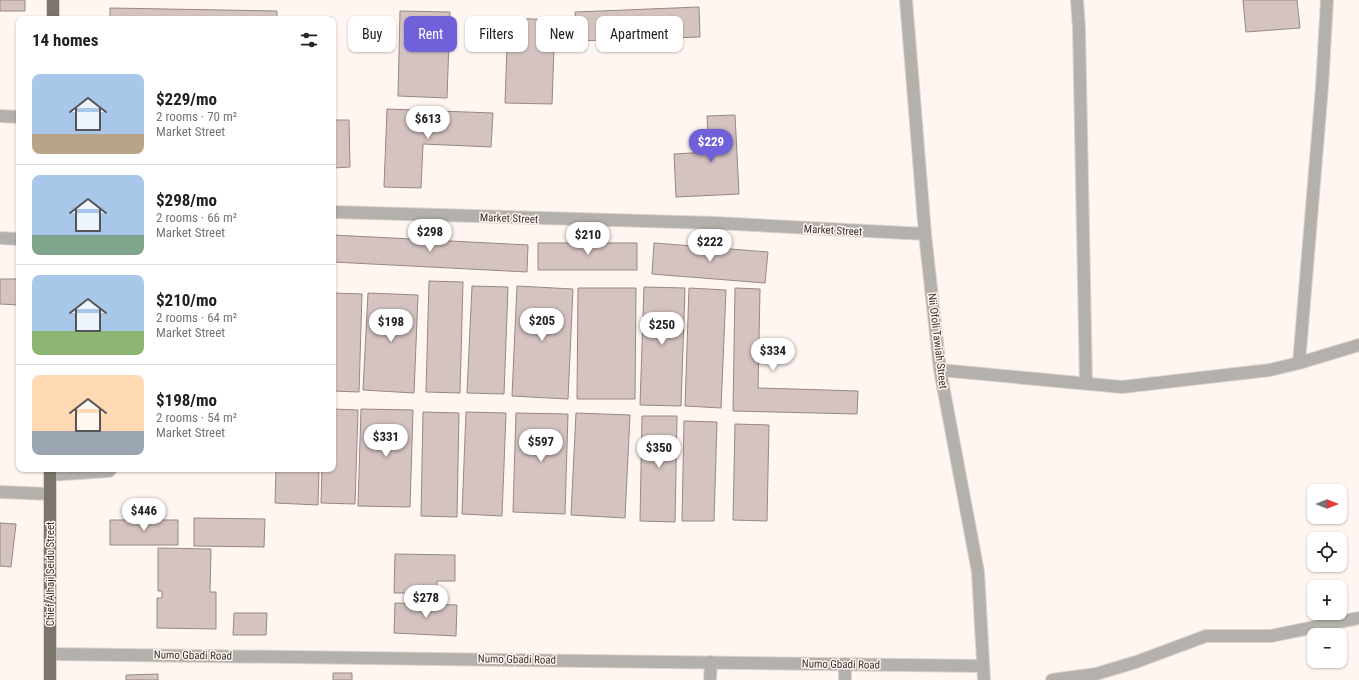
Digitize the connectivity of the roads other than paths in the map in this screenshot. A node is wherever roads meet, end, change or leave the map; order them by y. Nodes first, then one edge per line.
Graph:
1 (53, 0) edge
2 (906, 0) edge
3 (1077, 0) edge
4 (1327, 0) edge
5 (53, 16) edge
6 (0, 116) edge
7 (16, 117) edge
8 (336, 212) edge
9 (925, 234) junction
10 (0, 238) edge
11 (16, 239) edge
12 (1359, 345) edge
13 (1299, 363) junction
14 (940, 370) junction
15 (1086, 384) junction
16 (50, 472) edge
17 (0, 492) edge
18 (50, 494) junction
19 (1359, 618) edge
20 (50, 654) junction
21 (711, 662) junction
22 (845, 664) junction
23 (983, 666) junction
24 (50, 680) edge
25 (710, 680) edge
26 (845, 680) edge
27 (984, 680) edge
28 (1052, 680) edge

1 - 5 main road
2 - 9 street, Nii Ofoli Tawiah Street
3 - 15 street
4 - 13 street
6 - 7 street
8 - 9 street, Market Street
9 - 14 street, Nii Ofoli Tawiah Street
10 - 11 street
12 - 13 street
13 - 15 street
14 - 15 street
14 - 23 street, Nii Ofoli Tawiah Street
16 - 18 main road, Chief Alhaji Seidu Street
17 - 18 street
18 - 20 main road, Chief Alhaji Seidu Street
19 - 28 street
20 - 21 street, Numo Gbadi Road
20 - 24 main road, Chief Alhaji Seidu Street
21 - 22 street, Numo Gbadi Road
21 - 25 street
22 - 23 street, Numo Gbadi Road
22 - 26 street
23 - 27 street, Nii Ofoli Tawiah Street

